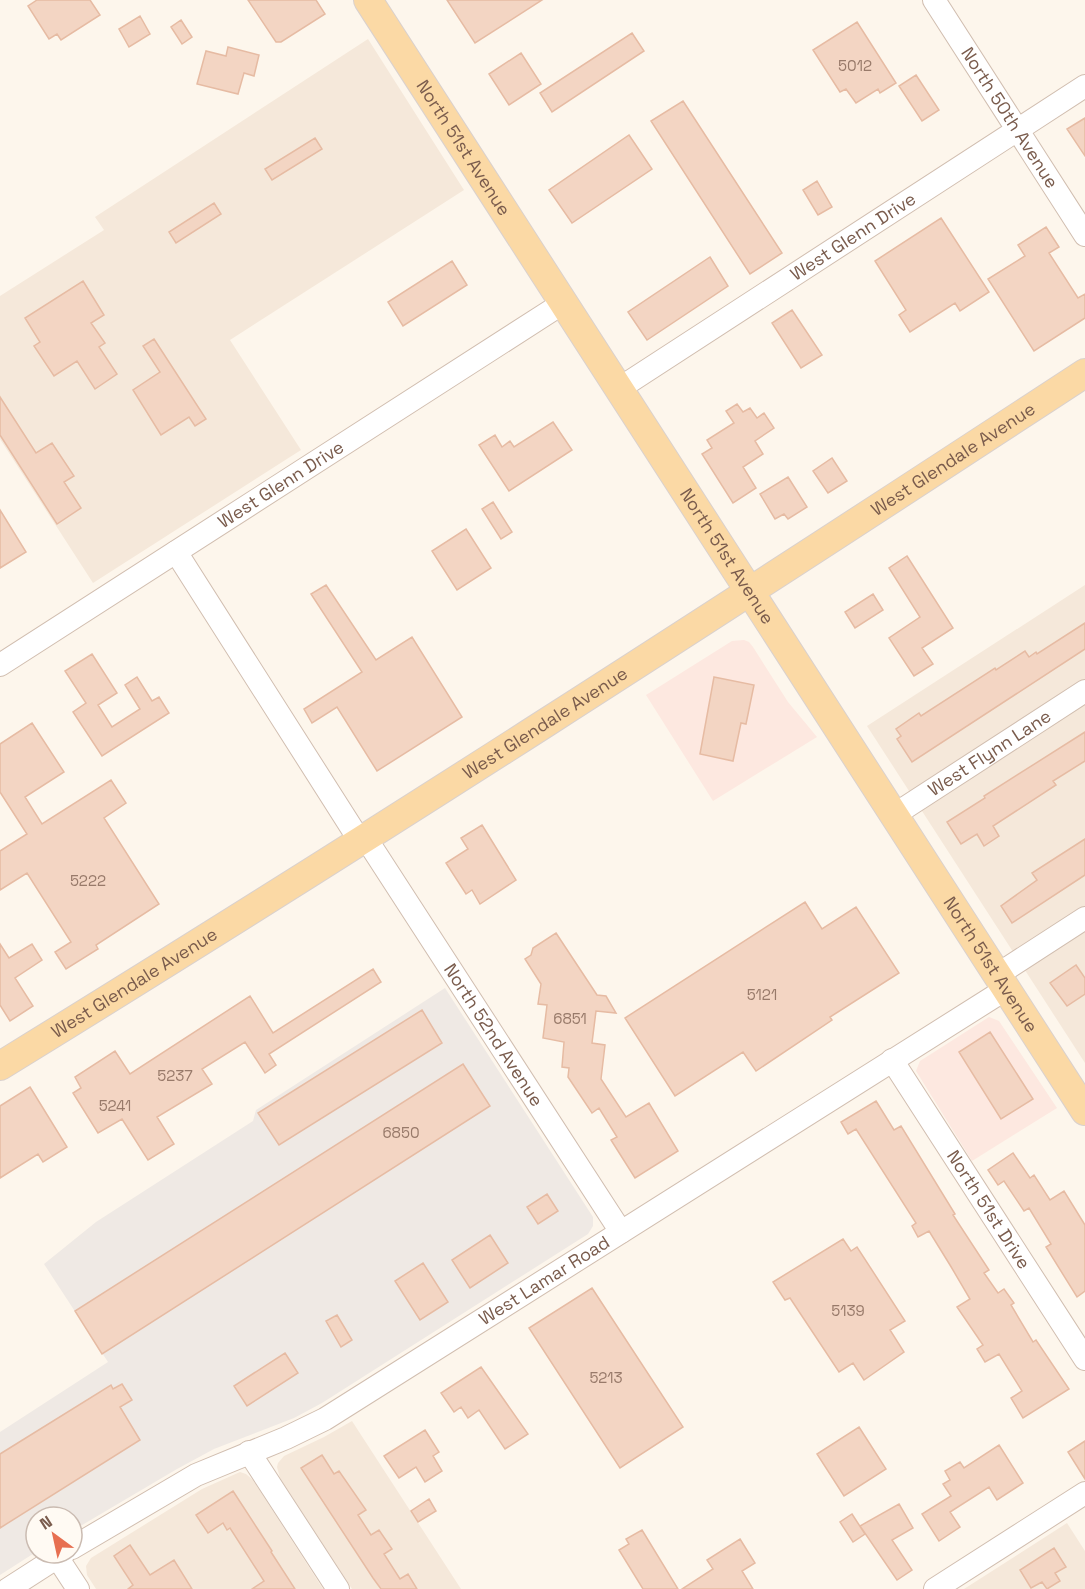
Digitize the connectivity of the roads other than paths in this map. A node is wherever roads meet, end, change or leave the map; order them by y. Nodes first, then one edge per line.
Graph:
1 (368, 0) edge
2 (934, 0) edge
3 (1085, 86) edge
4 (1018, 130) junction
5 (1085, 235) edge
6 (563, 303) junction
7 (1085, 373) edge
8 (620, 388) junction
9 (176, 552) junction
10 (750, 593) junction
11 (0, 665) edge
12 (1085, 691) edge
13 (894, 815) junction
14 (362, 839) junction
15 (1085, 918) edge
16 (1001, 982) junction
17 (892, 1060) junction
18 (0, 1066) edge
19 (1085, 1111) edge
20 (621, 1232) junction
21 (1085, 1359) edge
22 (249, 1452) junction
23 (1085, 1493) edge
24 (84, 1541) edge
25 (45, 1565) edge
26 (69, 1565) edge
27 (949, 1585) edge
28 (8, 1589) edge
29 (78, 1589) edge
30 (338, 1589) edge

1 - 6 main road, North 51st Avenue
2 - 4 street, North 50th Avenue
3 - 4 street, West Glenn Drive
4 - 5 street, North 50th Avenue
4 - 8 street, West Glenn Drive
6 - 8 main road, North 51st Avenue
6 - 9 street, West Glenn Drive
7 - 10 main road, West Glendale Avenue
8 - 10 main road, North 51st Avenue
9 - 11 street, West Glenn Drive
9 - 14 street, North 52nd Avenue
10 - 13 main road, North 51st Avenue
10 - 14 main road, West Glendale Avenue
12 - 13 street, West Flynn Lane
13 - 16 main road, North 51st Avenue
14 - 18 main road, West Glendale Avenue
14 - 20 street, North 52nd Avenue
15 - 16 street, West Lamar Road
16 - 17 street, West Lamar Road
16 - 19 main road, North 51st Avenue
17 - 20 street, West Lamar Road
17 - 21 street, North 51st Drive
20 - 22 street, West Lamar Road
22 - 24 street, West Lamar Road
22 - 30 street
23 - 27 street
25 - 28 street, West Lamar Road
26 - 29 street

